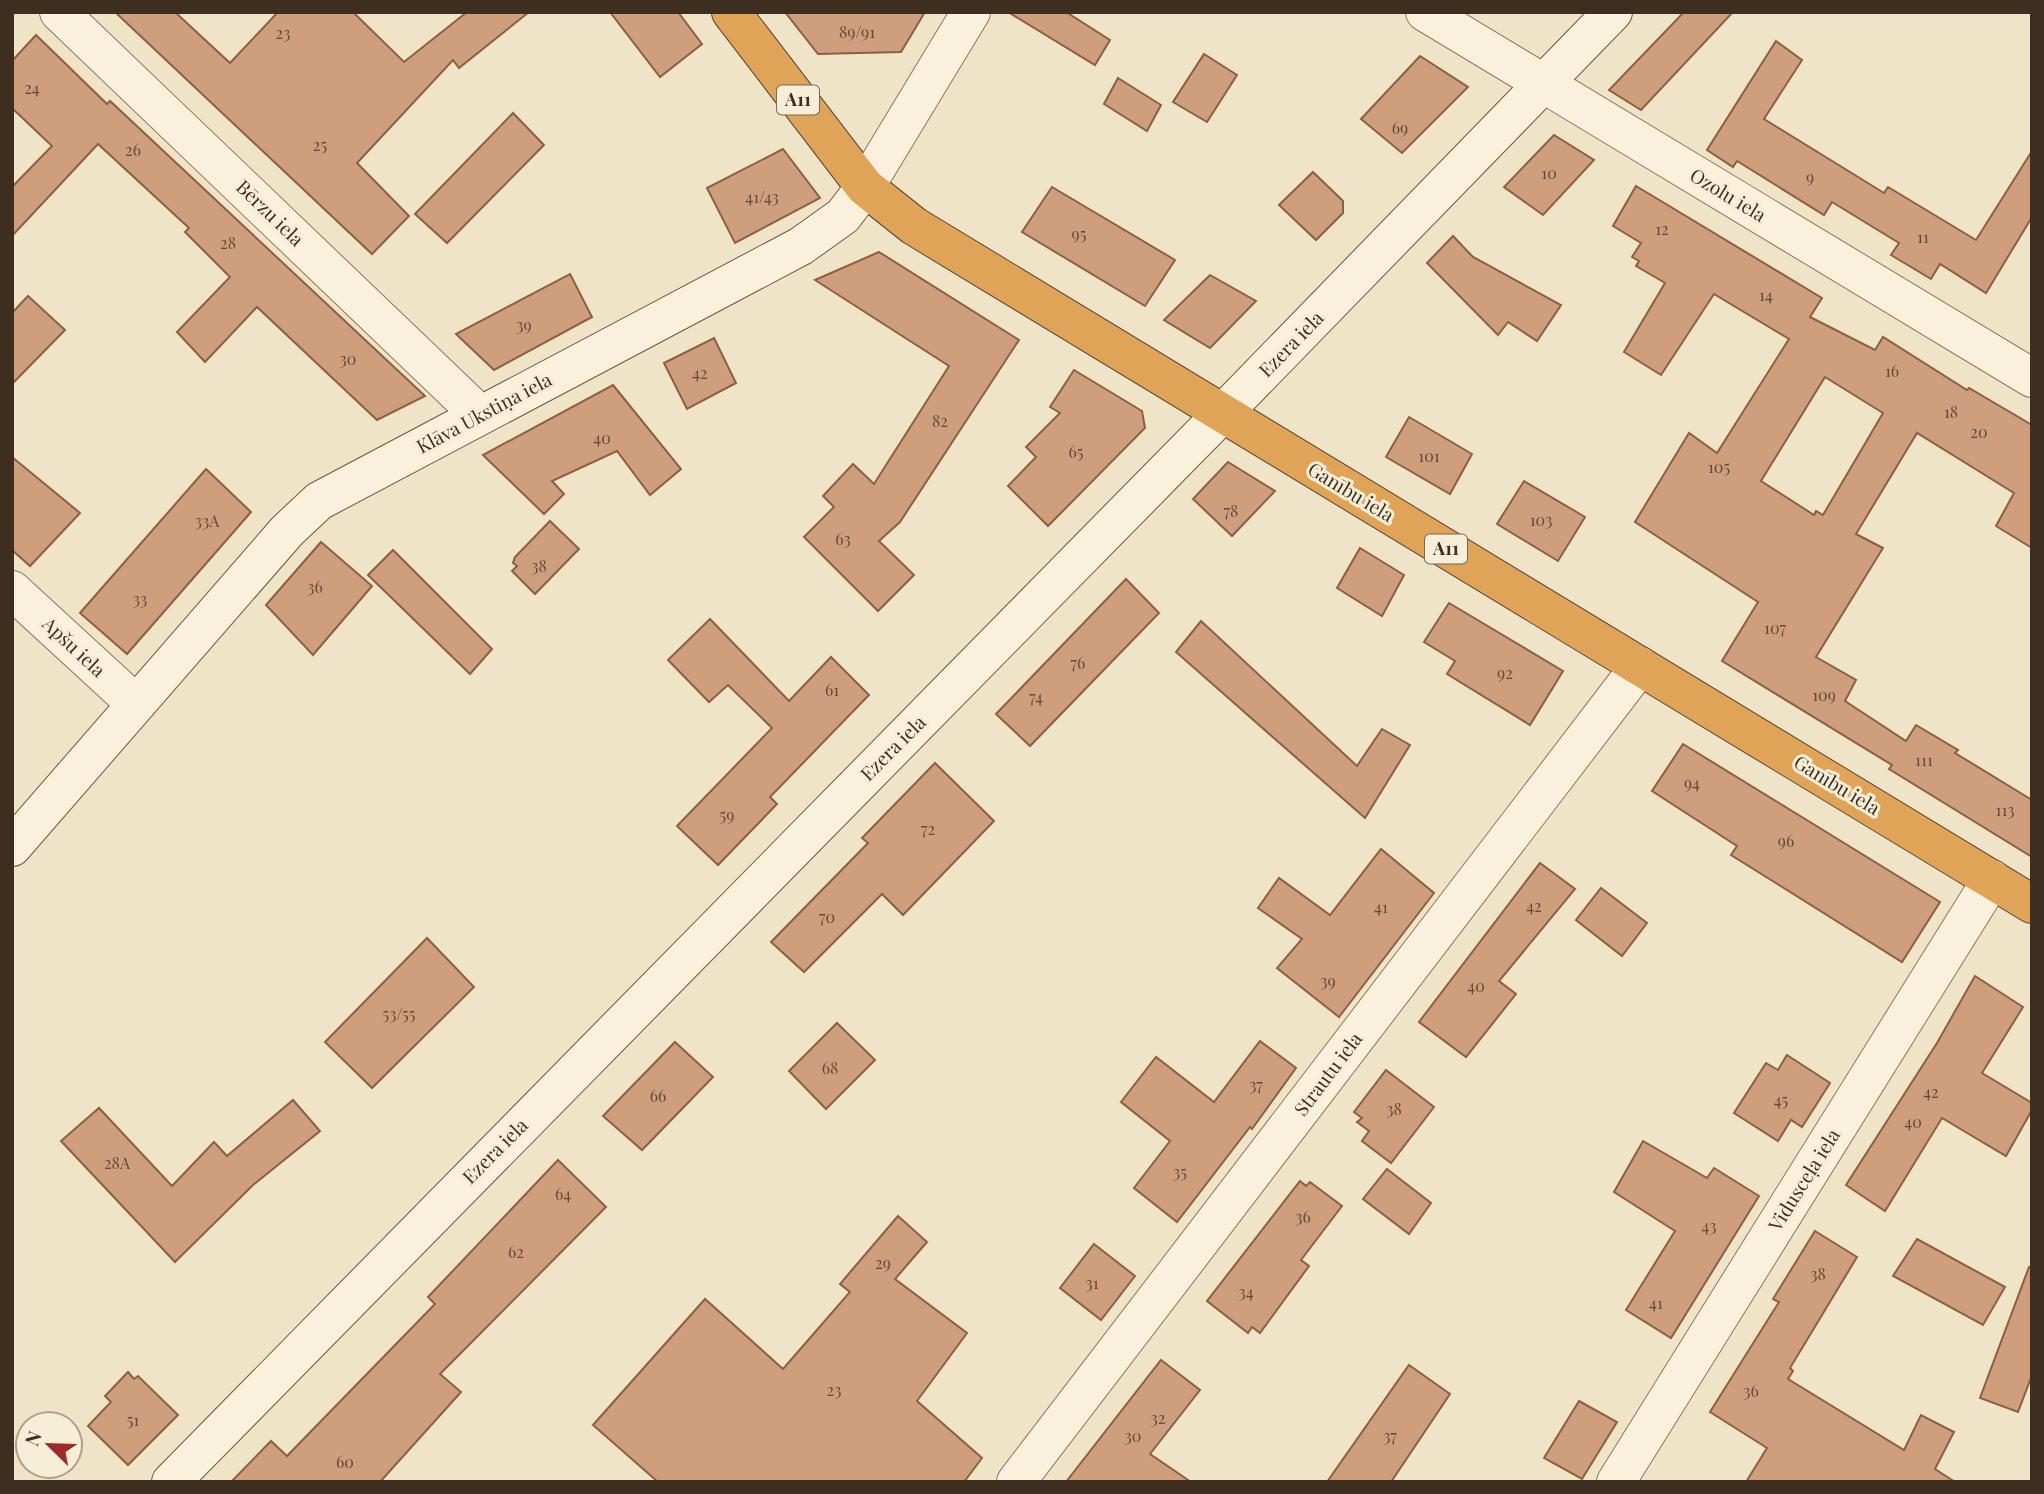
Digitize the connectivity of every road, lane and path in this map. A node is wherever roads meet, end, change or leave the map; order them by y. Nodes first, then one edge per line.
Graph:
1 (59, 12) edge
2 (730, 12) edge
3 (971, 12) edge
4 (1425, 12) edge
5 (1614, 12) edge
6 (1544, 83) junction
7 (865, 187) junction
8 (2032, 378) edge
9 (1222, 414) junction
10 (480, 415) junction
11 (12, 590) edge
12 (1640, 666) junction
13 (136, 704) junction
14 (12, 848) edge
15 (1992, 879) junction
16 (2032, 904) edge
17 (171, 1482) edge
18 (1016, 1482) edge
19 (1616, 1482) edge

1 - 10 street, Bērzu iela
2 - 7 highway, Ganību iela / A11
3 - 7 street, Klāva Ukstiņa iela
4 - 6 street, Ozolu iela
5 - 6 street, Ezera iela
6 - 8 street, Ozolu iela
6 - 9 street, Ezera iela
7 - 9 highway, Ganību iela / A11
7 - 10 street, Klāva Ukstiņa iela
9 - 12 highway, Ganību iela / A11
9 - 17 street, Ezera iela
10 - 13 street, Klāva Ukstiņa iela
11 - 13 street, Apšu iela
12 - 15 highway, Ganību iela / A11
12 - 18 street, Strautu iela
13 - 14 street, Klāva Ukstiņa iela
15 - 16 highway, Ganību iela / A11
15 - 19 street, Vidusceļa iela

